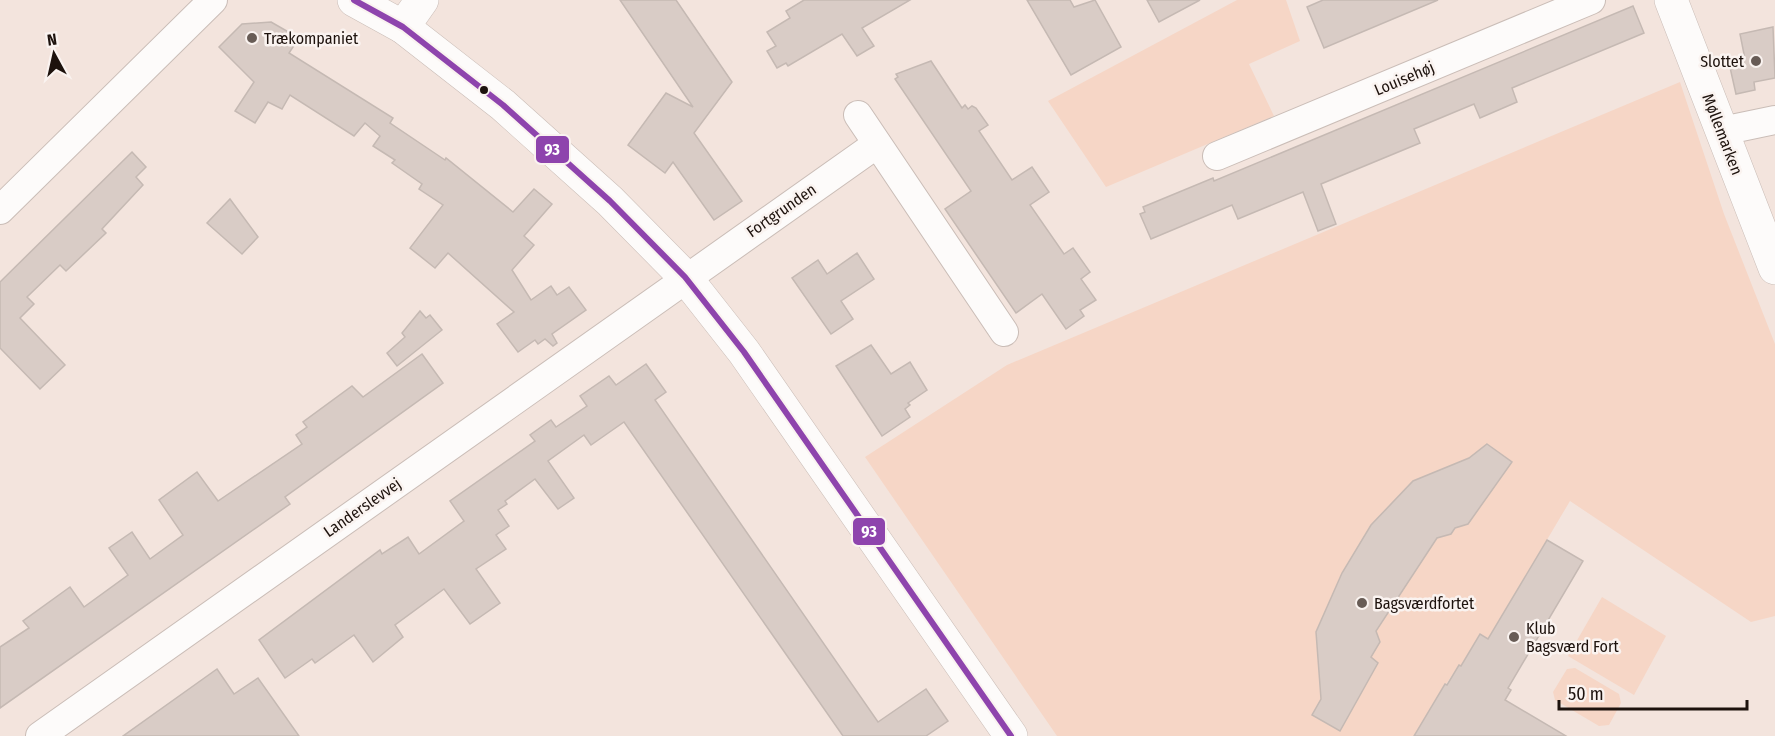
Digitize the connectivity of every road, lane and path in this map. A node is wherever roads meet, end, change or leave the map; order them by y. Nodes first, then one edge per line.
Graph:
1 (213, 0) edge
2 (354, 0) edge
3 (422, 0) edge
4 (1591, 0) edge
5 (1671, 0) edge
6 (403, 27) junction
7 (858, 116) dead end
8 (1775, 120) edge
9 (1722, 131) junction
10 (877, 144) junction
11 (1217, 156) dead end
12 (0, 210) edge
13 (1775, 268) edge
14 (685, 277) junction
15 (1004, 332) dead end
16 (40, 736) edge
17 (1011, 736) edge

1 - 12 street
2 - 6 street
3 - 6 street
4 - 11 street, Louisehøj
5 - 9 street, Møllemarken
6 - 14 street
7 - 10 street
8 - 9 street
9 - 13 street, Møllemarken
10 - 14 street, Fortgrunden
10 - 15 street
14 - 16 street, Landerslevvej
14 - 17 street

